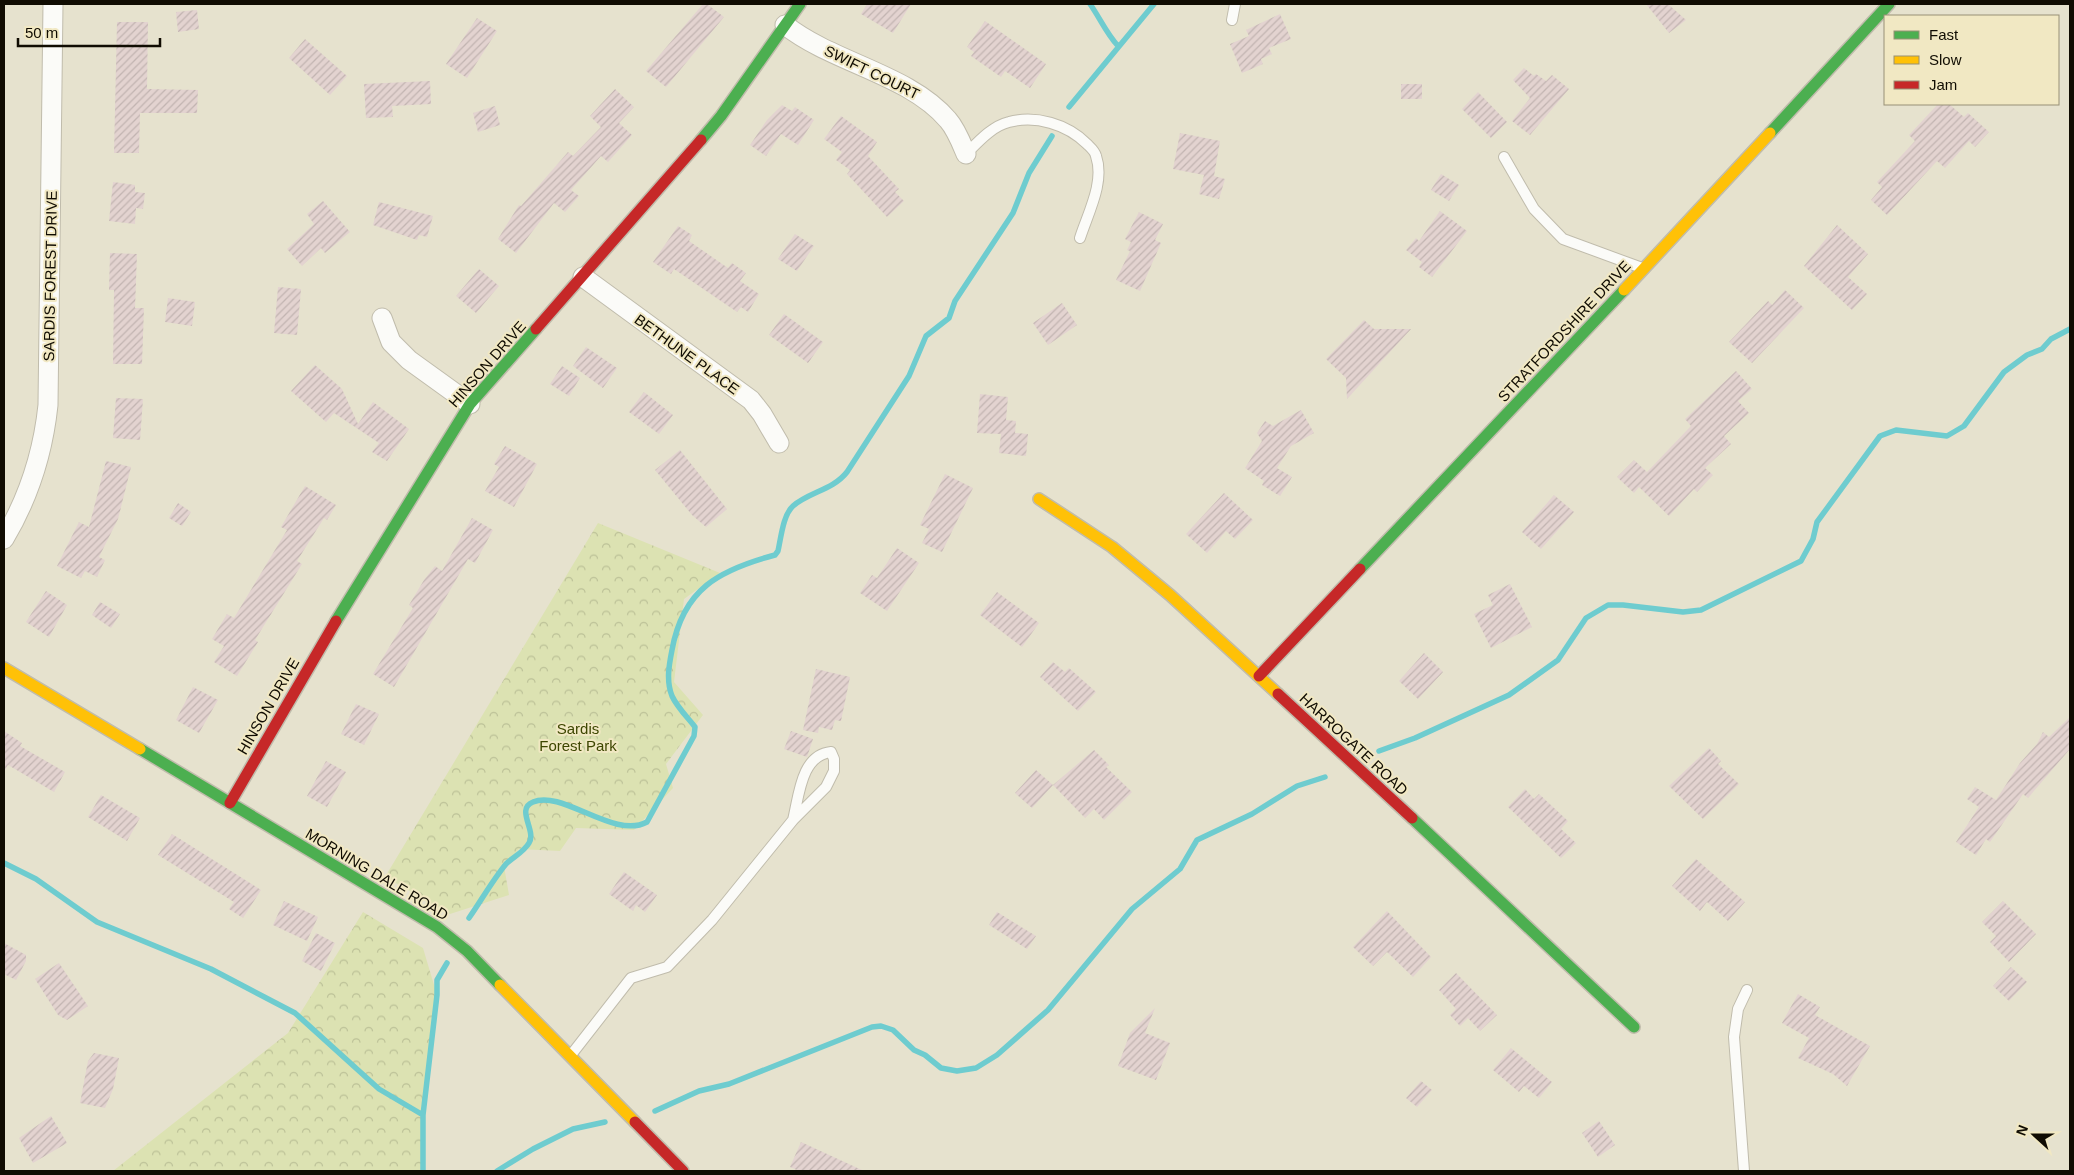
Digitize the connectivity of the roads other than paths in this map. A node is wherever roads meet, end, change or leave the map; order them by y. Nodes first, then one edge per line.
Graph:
1 (53, 4) edge
2 (800, 4) edge
3 (1235, 4) edge
4 (1889, 4) edge
5 (1232, 20) dead end
6 (785, 25) junction
7 (966, 154) joint
8 (1504, 156) dead end
9 (1080, 238) dead end
10 (1643, 269) junction
11 (583, 277) junction
12 (382, 318) dead end
13 (470, 404) junction
14 (779, 443) dead end
15 (1040, 499) dead end
16 (4, 539) edge
17 (4, 668) edge
18 (1259, 676) junction
19 (230, 803) junction
20 (793, 820) junction
21 (1747, 990) dead end
22 (1634, 1027) dead end
23 (570, 1056) junction
24 (683, 1171) edge
25 (1744, 1171) edge

1 - 16 street, SARDIS FOREST DRIVE
2 - 6 street, HINSON DRIVE
3 - 5 lane
4 - 10 street, STRATFORDSHIRE DRIVE
6 - 7 street, SWIFT COURT
6 - 11 street, HINSON DRIVE
7 - 9 lane
8 - 10 lane
10 - 18 street, STRATFORDSHIRE DRIVE
11 - 13 street, HINSON DRIVE
11 - 14 street, BETHUNE PLACE
12 - 13 street
13 - 19 street, HINSON DRIVE
15 - 18 street, HARROGATE ROAD
17 - 19 street, MORNING DALE ROAD
18 - 22 street, HARROGATE ROAD
19 - 23 street, MORNING DALE ROAD
20 - 20 lane
20 - 23 lane
21 - 25 lane
23 - 24 street, MORNING DALE ROAD

